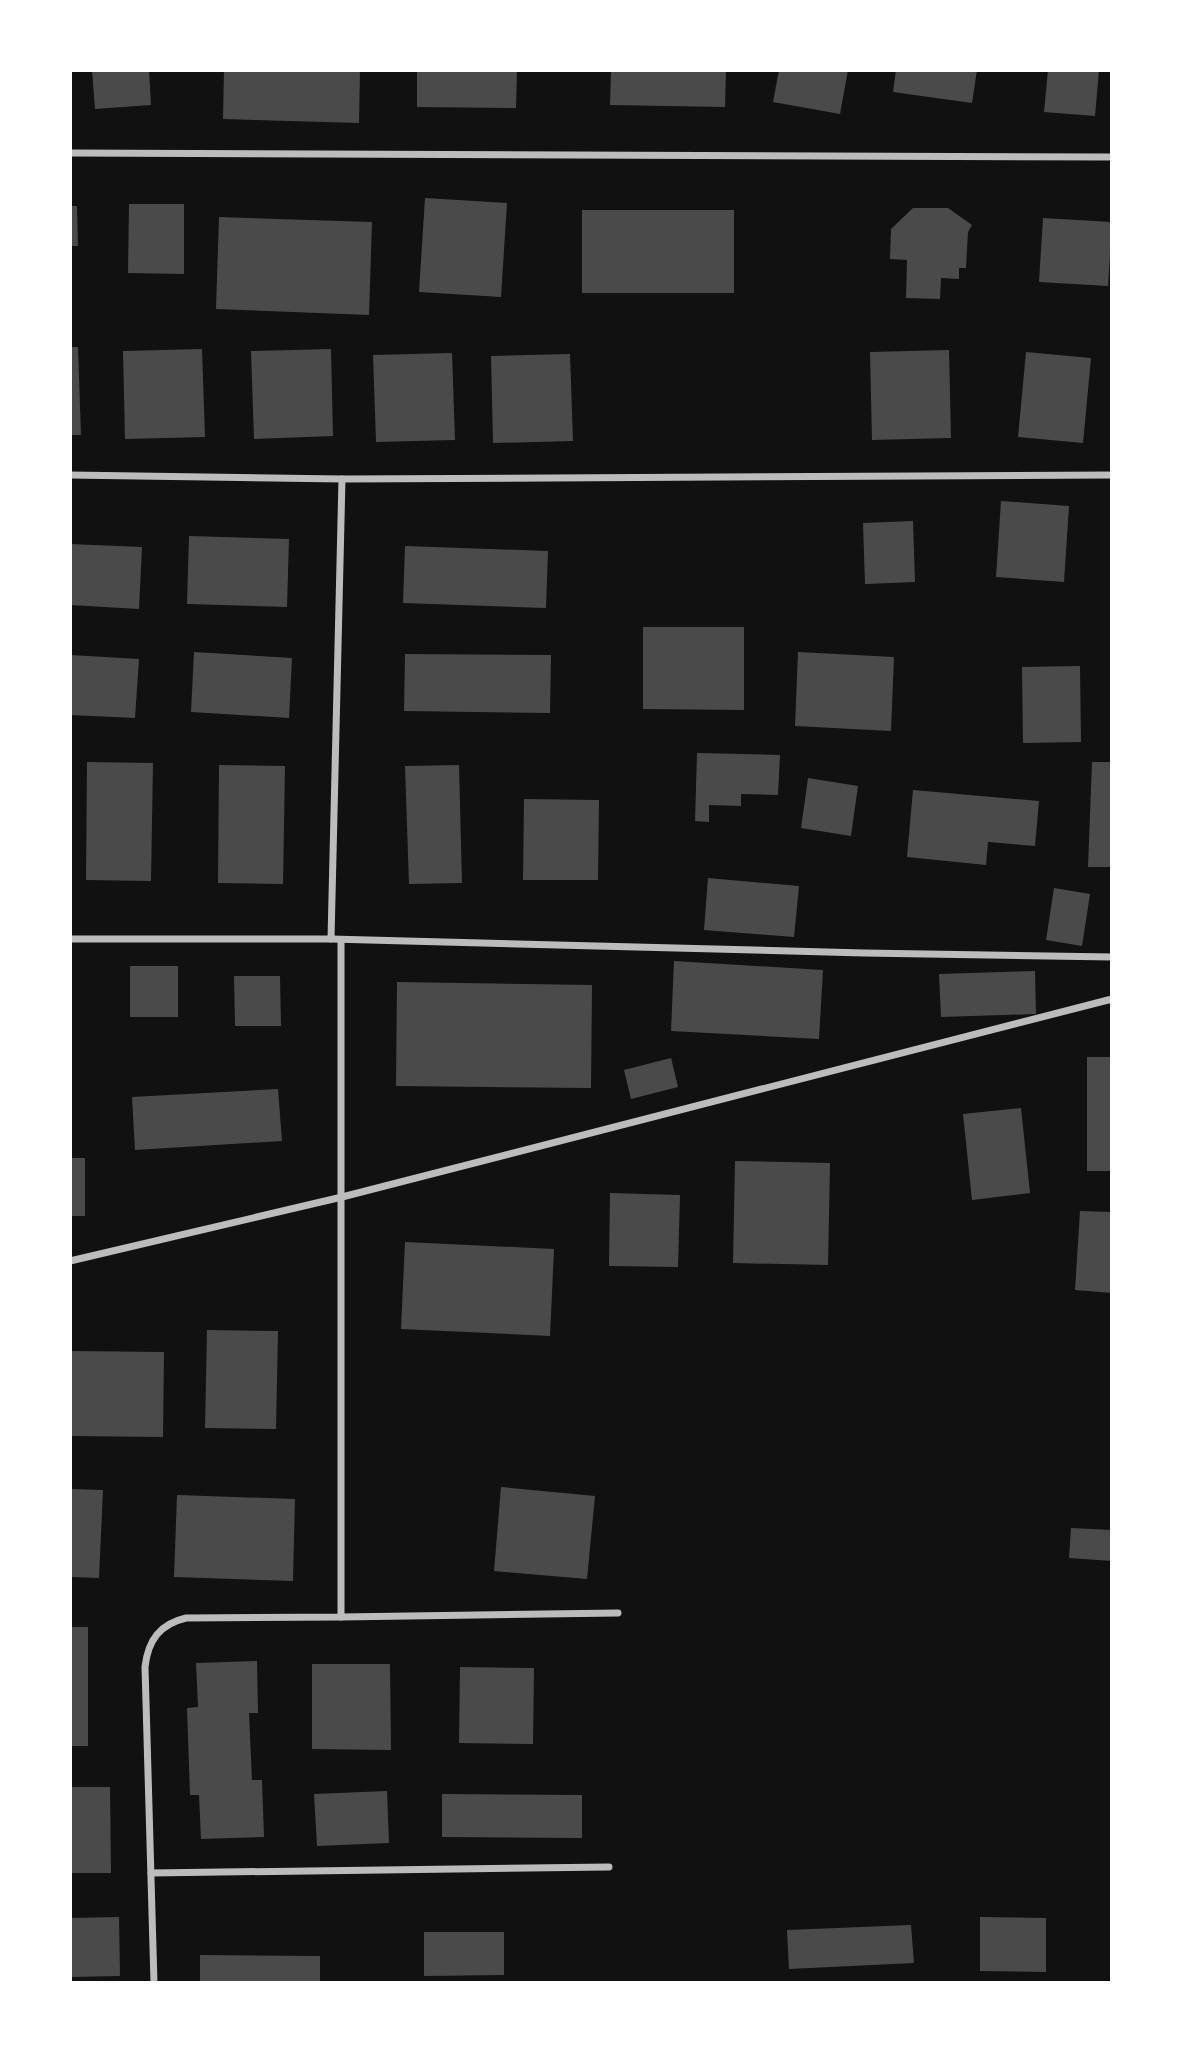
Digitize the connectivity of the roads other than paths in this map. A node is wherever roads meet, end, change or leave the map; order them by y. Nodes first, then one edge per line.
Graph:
1 (70, 153) edge
2 (1112, 157) edge
3 (70, 475) edge
4 (1112, 475) edge
5 (342, 479) junction
6 (70, 939) edge
7 (331, 939) junction
8 (341, 940) junction
9 (1112, 957) edge
10 (1112, 999) edge
11 (342, 1196) junction
12 (70, 1261) edge
13 (618, 1612) dead end
14 (341, 1617) junction
15 (609, 1867) dead end
16 (151, 1873) junction
17 (154, 1983) edge

1 - 2 street
3 - 5 street
4 - 5 street
5 - 7 street
6 - 7 street
7 - 8 street
8 - 9 street
8 - 11 street
10 - 11 street
11 - 12 street
11 - 14 street
13 - 14 street
14 - 16 street
15 - 16 street
16 - 17 street

